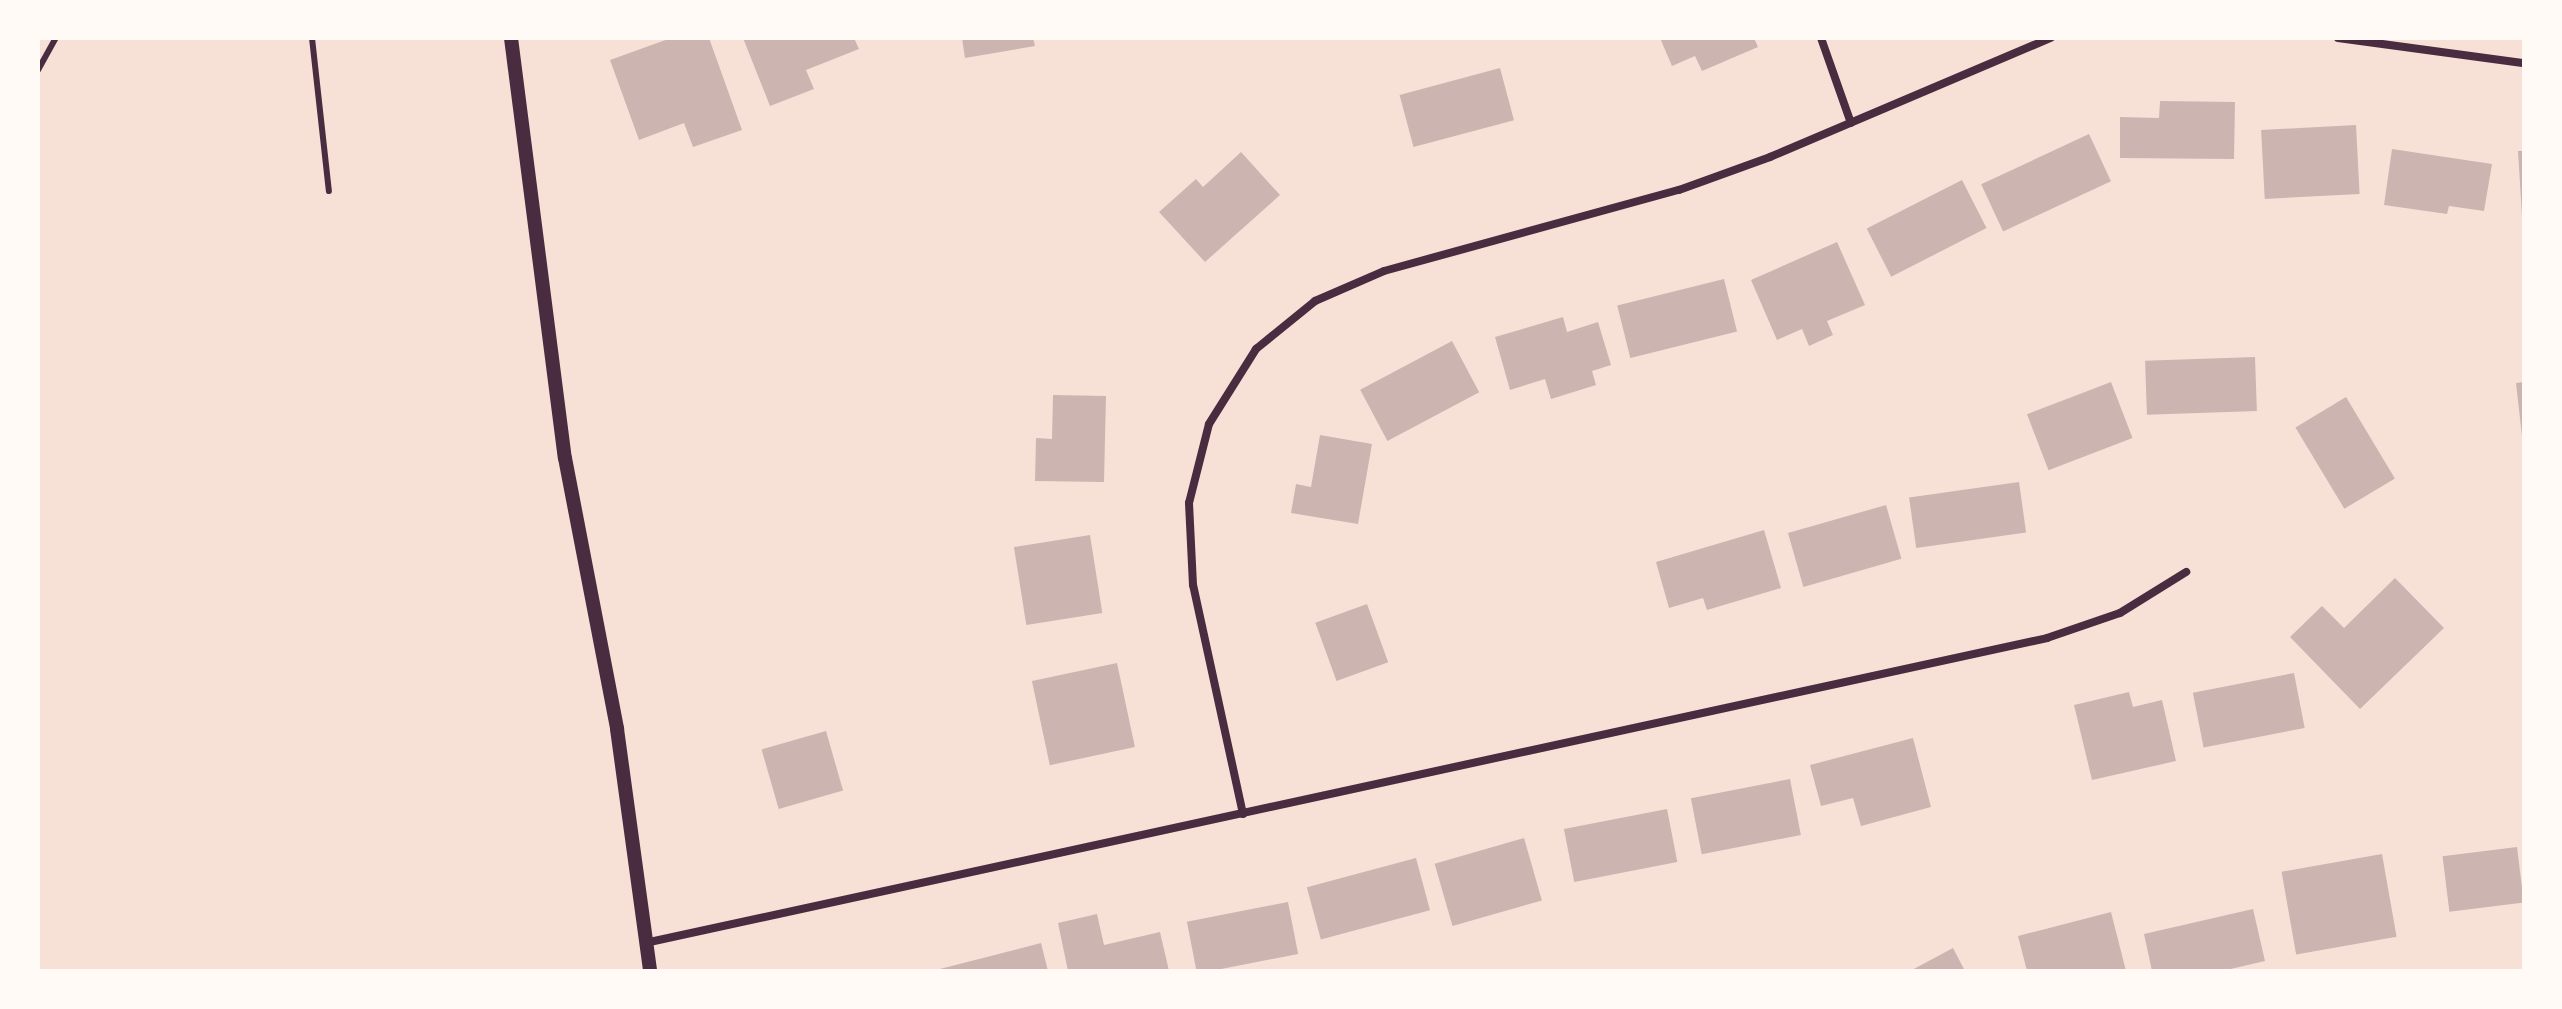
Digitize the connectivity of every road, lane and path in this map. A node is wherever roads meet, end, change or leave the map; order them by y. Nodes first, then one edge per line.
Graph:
1 (56, 38) edge
2 (312, 38) edge
3 (511, 38) edge
4 (1821, 38) edge
5 (2051, 38) edge
6 (2338, 38) edge
7 (2524, 63) edge
8 (38, 70) edge
9 (1851, 123) junction
10 (329, 191) dead end
11 (2186, 572) dead end
12 (1243, 814) junction
13 (645, 943) junction
14 (650, 971) edge

1 - 8 lane
2 - 10 lane
3 - 13 street
4 - 9 street
5 - 9 street
6 - 7 street
9 - 12 street
11 - 12 street
12 - 13 street
13 - 14 street

